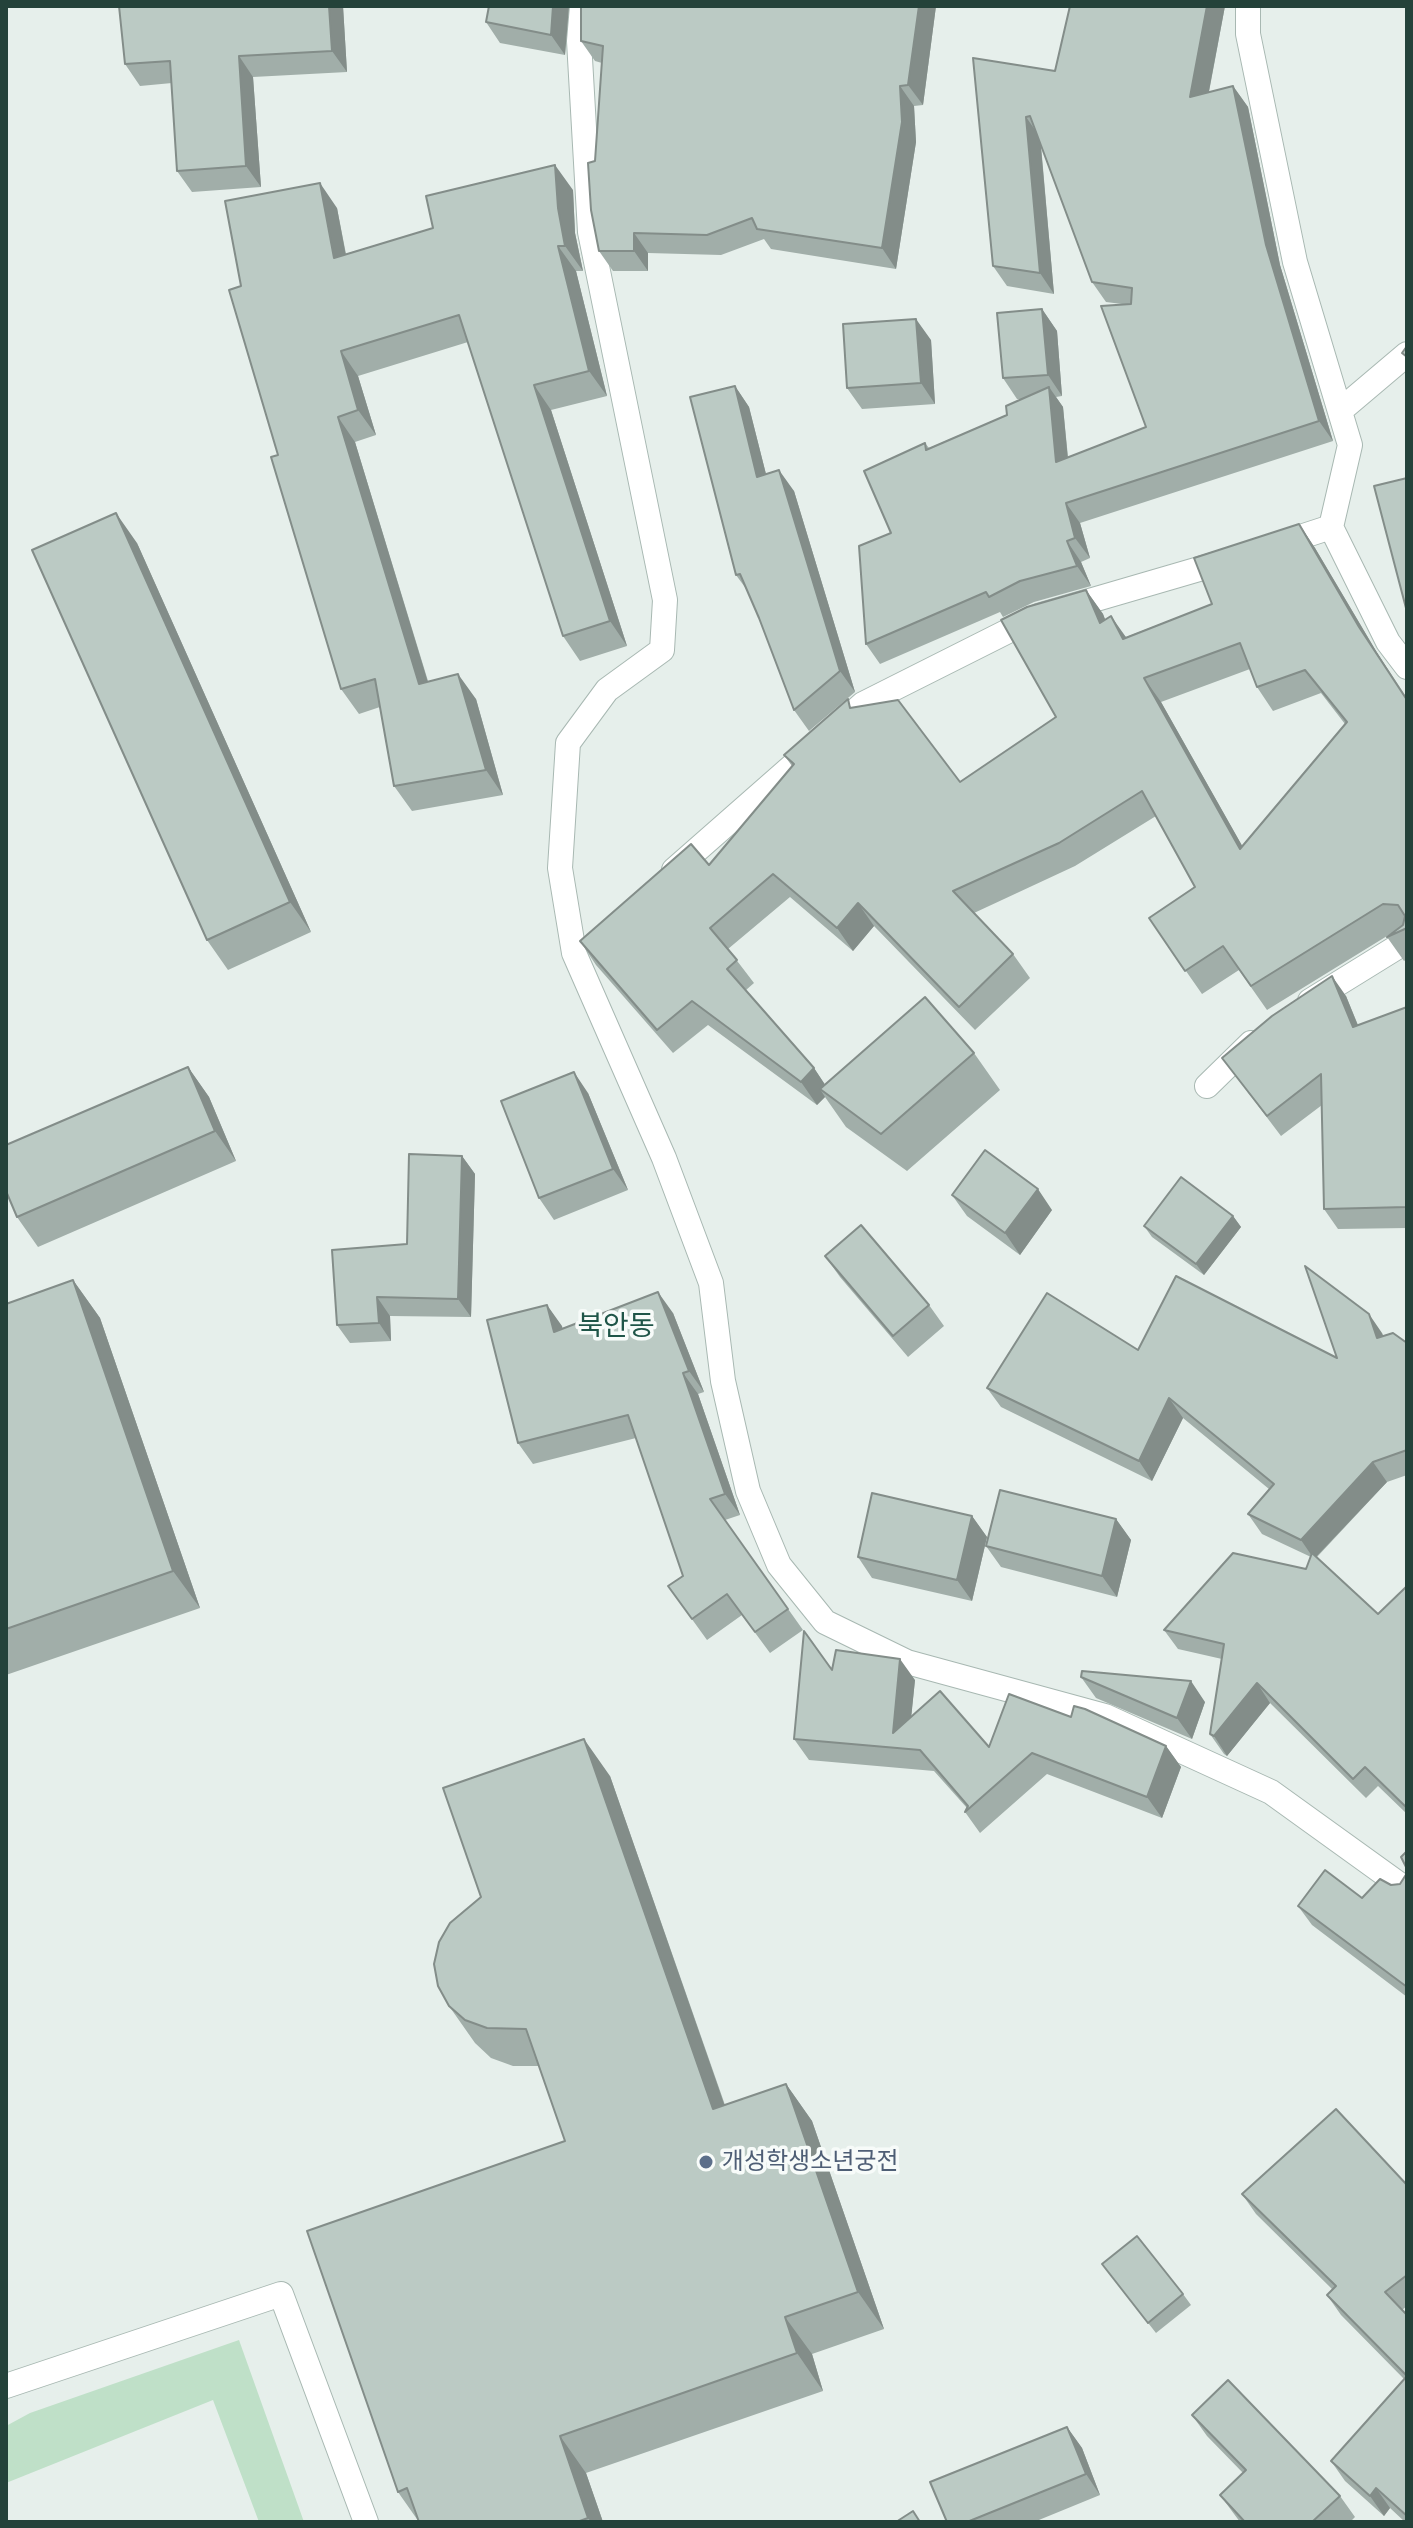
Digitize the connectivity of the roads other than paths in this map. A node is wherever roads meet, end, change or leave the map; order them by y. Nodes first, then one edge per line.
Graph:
1 (582, 6) edge
2 (1248, 6) edge
3 (1407, 354) edge
4 (1342, 409) junction
5 (1331, 527) junction
6 (1407, 667) edge
7 (654, 887) edge
8 (597, 934) edge
9 (1407, 941) edge
10 (574, 953) junction
11 (1292, 1012) edge
12 (1266, 1028) edge
13 (1207, 1086) dead end
14 (1407, 1890) edge
15 (6, 2386) edge
16 (366, 2522) edge

1 - 10 street
2 - 4 street
3 - 4 street
4 - 5 street
5 - 6 street
5 - 7 street
8 - 10 street
9 - 11 street
10 - 14 street
12 - 13 street
15 - 16 street

